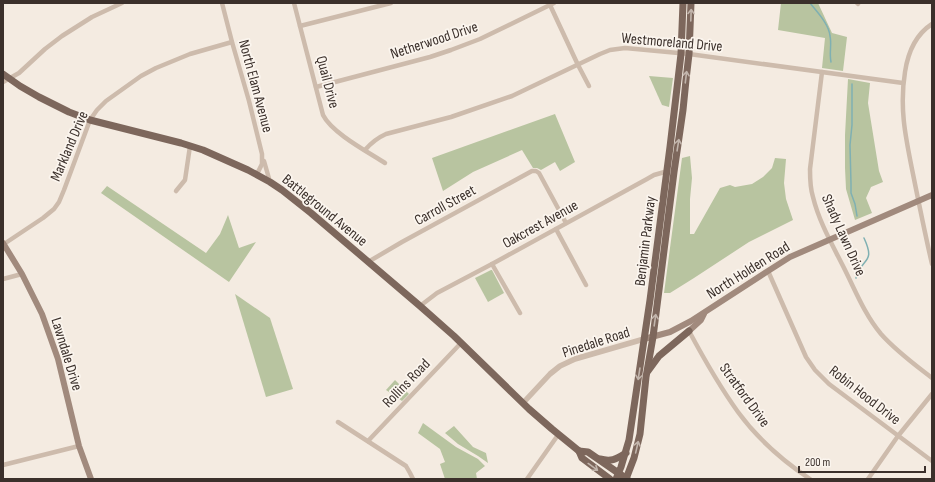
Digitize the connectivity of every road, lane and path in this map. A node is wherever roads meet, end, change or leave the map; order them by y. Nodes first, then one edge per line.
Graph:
1 (122, 3) edge
2 (222, 3) edge
3 (294, 3) edge
4 (391, 3) edge
5 (683, 3) edge
6 (691, 3) edge
7 (552, 4) edge
8 (932, 24) edge
9 (300, 26) junction
10 (232, 42) junction
11 (681, 54) junction
12 (689, 54) junction
13 (578, 65) junction
14 (822, 72) junction
15 (5, 79) edge
16 (903, 83) junction
17 (589, 86) dead end
18 (316, 87) junction
19 (90, 120) junction
20 (190, 146) junction
21 (365, 150) junction
22 (263, 159) junction
23 (385, 163) dead end
24 (670, 171) junction
25 (257, 174) junction
26 (270, 182) junction
27 (176, 191) dead end
28 (932, 195) edge
29 (918, 201) junction
30 (566, 223) junction
31 (556, 229) junction
32 (830, 240) junction
33 (3, 244) edge
34 (368, 262) junction
35 (492, 264) junction
36 (932, 264) edge
37 (768, 270) junction
38 (22, 274) junction
39 (3, 279) edge
40 (586, 285) dead end
41 (420, 306) junction
42 (705, 312) junction
43 (520, 313) dead end
44 (689, 331) junction
45 (652, 337) junction
46 (644, 339) junction
47 (461, 343) junction
48 (647, 372) junction
49 (932, 378) edge
50 (932, 394) edge
51 (523, 403) junction
52 (338, 422) dead end
53 (558, 435) junction
54 (898, 436) junction
55 (368, 441) junction
56 (79, 446) junction
57 (579, 451) junction
58 (626, 453) junction
59 (597, 458) junction
60 (932, 461) edge
61 (3, 465) edge
62 (617, 476) edge
63 (91, 479) edge
64 (413, 479) edge
65 (527, 479) edge
66 (610, 479) edge
67 (626, 479) edge
68 (810, 479) edge
69 (868, 479) edge

1 - 15 street
2 - 10 street, North Elam Avenue
3 - 9 street, Quail Drive
4 - 9 street
5 - 11 main road, Benjamin Parkway
12 -> 6 main road, Benjamin Parkway
7 - 13 street
7 - 18 street, Netherwood Drive
8 - 16 street
9 - 18 street, Quail Drive
10 - 19 street, Markland Drive
10 - 22 street, North Elam Avenue
11 - 12 street, Westmoreland Drive
11 - 13 street, Westmoreland Drive
11 - 24 main road, Benjamin Parkway
12 - 14 street, Westmoreland Drive
24 -> 12 main road, Benjamin Parkway
13 - 17 street
13 - 21 street, Westmoreland Drive
14 - 16 street, Westmoreland Drive
14 - 32 street, Shady Lawn Drive
15 - 19 main road, Battleground Avenue
16 - 29 street
18 - 21 street, Quail Drive
19 - 20 main road, Battleground Avenue
19 - 33 street, Markland Drive
20 - 25 main road, Battleground Avenue
20 - 27 street
21 - 23 street, Quail Drive
22 - 25 street
22 - 26 street, North Elam Avenue
24 - 30 street, Oakcrest Avenue
45 -> 24 main road, Benjamin Parkway
24 - 46 main road, Benjamin Parkway
25 - 26 main road, Battleground Avenue
26 - 34 main road, Battleground Avenue
28 - 29 main road, North Holden Road
29 - 32 main road, North Holden Road
29 - 36 street
30 - 31 street, Oakcrest Avenue
30 - 34 street, Carroll Street
31 - 35 street, Oakcrest Avenue
31 - 40 street
32 - 37 main road, North Holden Road
32 - 49 street, Shady Lawn Drive
33 - 38 main road, Lawndale Drive
34 - 41 main road, Battleground Avenue
35 - 41 street, Oakcrest Avenue
35 - 43 street
37 - 42 main road, North Holden Road
37 - 54 street, Robin Hood Drive
38 - 39 street
38 - 56 main road, Lawndale Drive
41 - 47 main road, Battleground Avenue
42 - 44 main road
42 - 45 main road, North Holden Road
44 - 48 main road
44 - 68 street, Stratford Drive
45 - 46 main road, North Holden Road
45 - 48 main road, Benjamin Parkway
46 - 51 street, Pinedale Road
46 -> 58 main road, Benjamin Parkway
47 - 51 main road, Battleground Avenue
47 - 55 street, Rollins Road
67 -> 48 main road, Benjamin Parkway
50 - 54 street
51 - 53 main road, Battleground Avenue
52 - 55 street
53 - 57 main road, Battleground Avenue
53 - 65 street
54 - 60 street, Robin Hood Drive
54 - 69 street
55 - 64 street
56 - 61 street
56 - 63 main road, Lawndale Drive
57 - 59 main road, Battleground Avenue
57 -> 66 main road, Battleground Avenue
58 - 59 main road
58 - 62 main road, Benjamin Parkway
59 - 62 main road, Battleground Avenue
62 - 67 main road, Battleground Avenue

